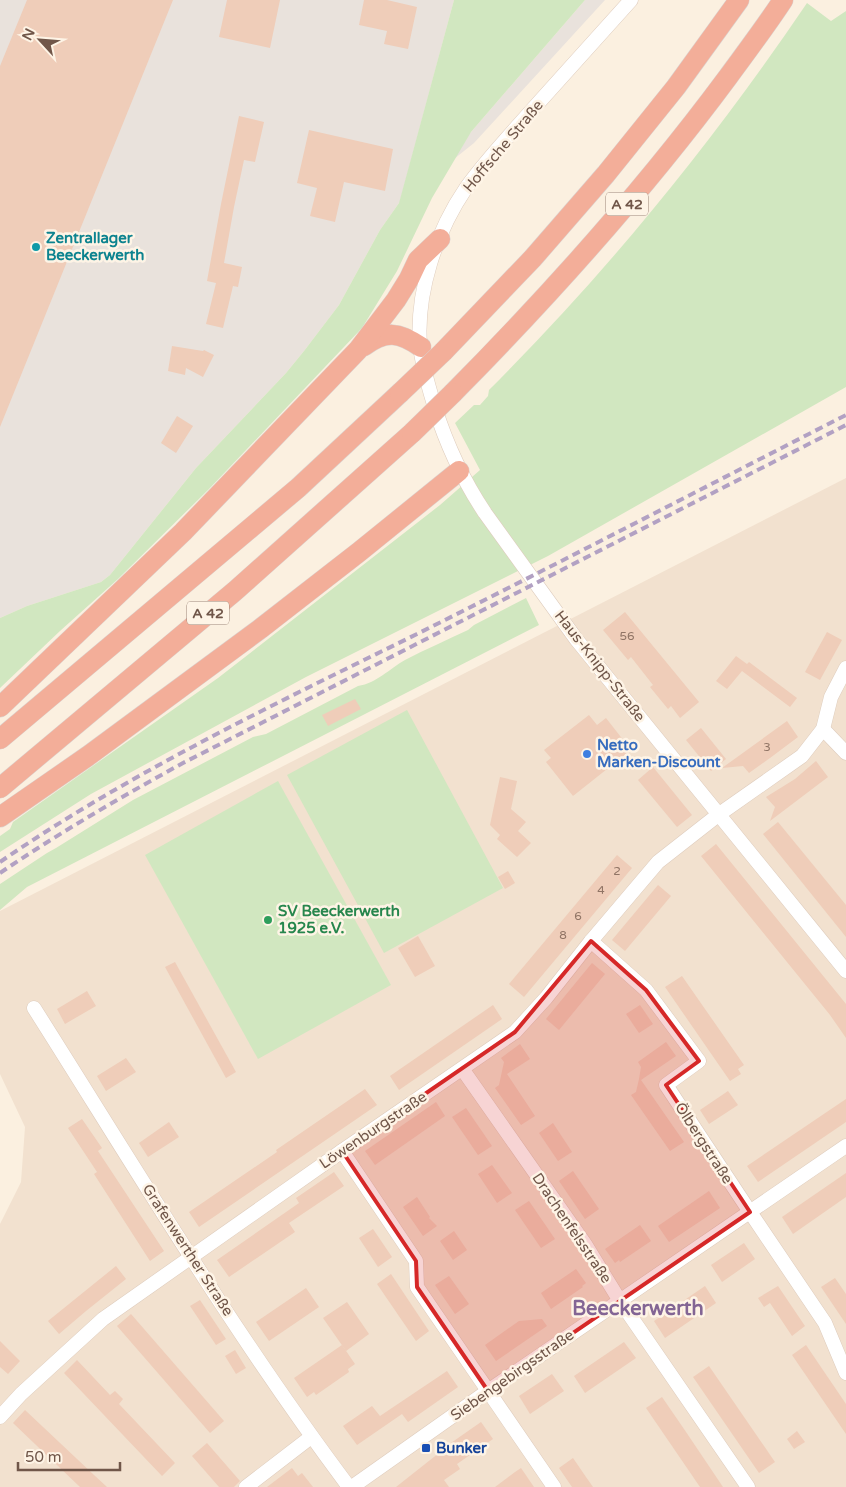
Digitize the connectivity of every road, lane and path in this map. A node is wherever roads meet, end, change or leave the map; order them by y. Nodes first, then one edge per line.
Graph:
1 (631, 0) edge
2 (740, 0) edge
3 (783, 0) edge
4 (440, 239) junction
5 (420, 347) junction
6 (358, 350) junction
7 (459, 471) junction
8 (846, 668) edge
9 (0, 708) edge
10 (823, 730) junction
11 (0, 739) edge
12 (846, 752) edge
13 (0, 788) edge
14 (718, 815) junction
15 (0, 818) edge
16 (591, 941) junction
17 (846, 971) edge
18 (34, 1008) dead end
19 (463, 1070) junction
20 (846, 1146) edge
21 (342, 1151) junction
22 (750, 1212) junction
23 (190, 1257) junction
24 (620, 1301) junction
25 (846, 1373) edge
26 (488, 1391) junction
27 (0, 1417) edge
28 (311, 1436) junction
29 (246, 1487) edge
30 (350, 1487) edge
31 (554, 1487) edge
32 (748, 1487) edge

1 - 4 street, Hoffsche Straße
2 - 11 highway, A 42, bridge
3 - 13 highway, A 42, bridge
4 - 5 street, Hoffsche Straße
4 - 6 highway
5 - 6 highway
5 - 7 street, Haus-Knipp-Straße
6 - 9 highway
7 - 14 street, Haus-Knipp-Straße
7 - 15 highway
8 - 10 street
10 - 12 street
10 - 14 street, Löwenburgstraße
14 - 16 street, Löwenburgstraße
14 - 17 street, Haus-Knipp-Straße
16 - 19 street, Löwenburgstraße
16 - 22 street, Ölbergstraße
18 - 23 street, Grafenwerther Straße
19 - 21 street, Löwenburgstraße
19 - 24 street, Drachenfelsstraße
20 - 22 street, Siebengebirgsstraße
21 - 23 street, Löwenburgstraße
21 - 26 street
22 - 24 street, Siebengebirgsstraße
22 - 25 street, Ölbergstraße
23 - 27 street, Löwenburgstraße
23 - 28 street, Grafenwerther Straße
24 - 26 street, Siebengebirgsstraße
24 - 32 street, Drachenfelsstraße
26 - 30 street, Siebengebirgsstraße
26 - 31 street
28 - 29 street
28 - 30 street, Grafenwerther Straße

